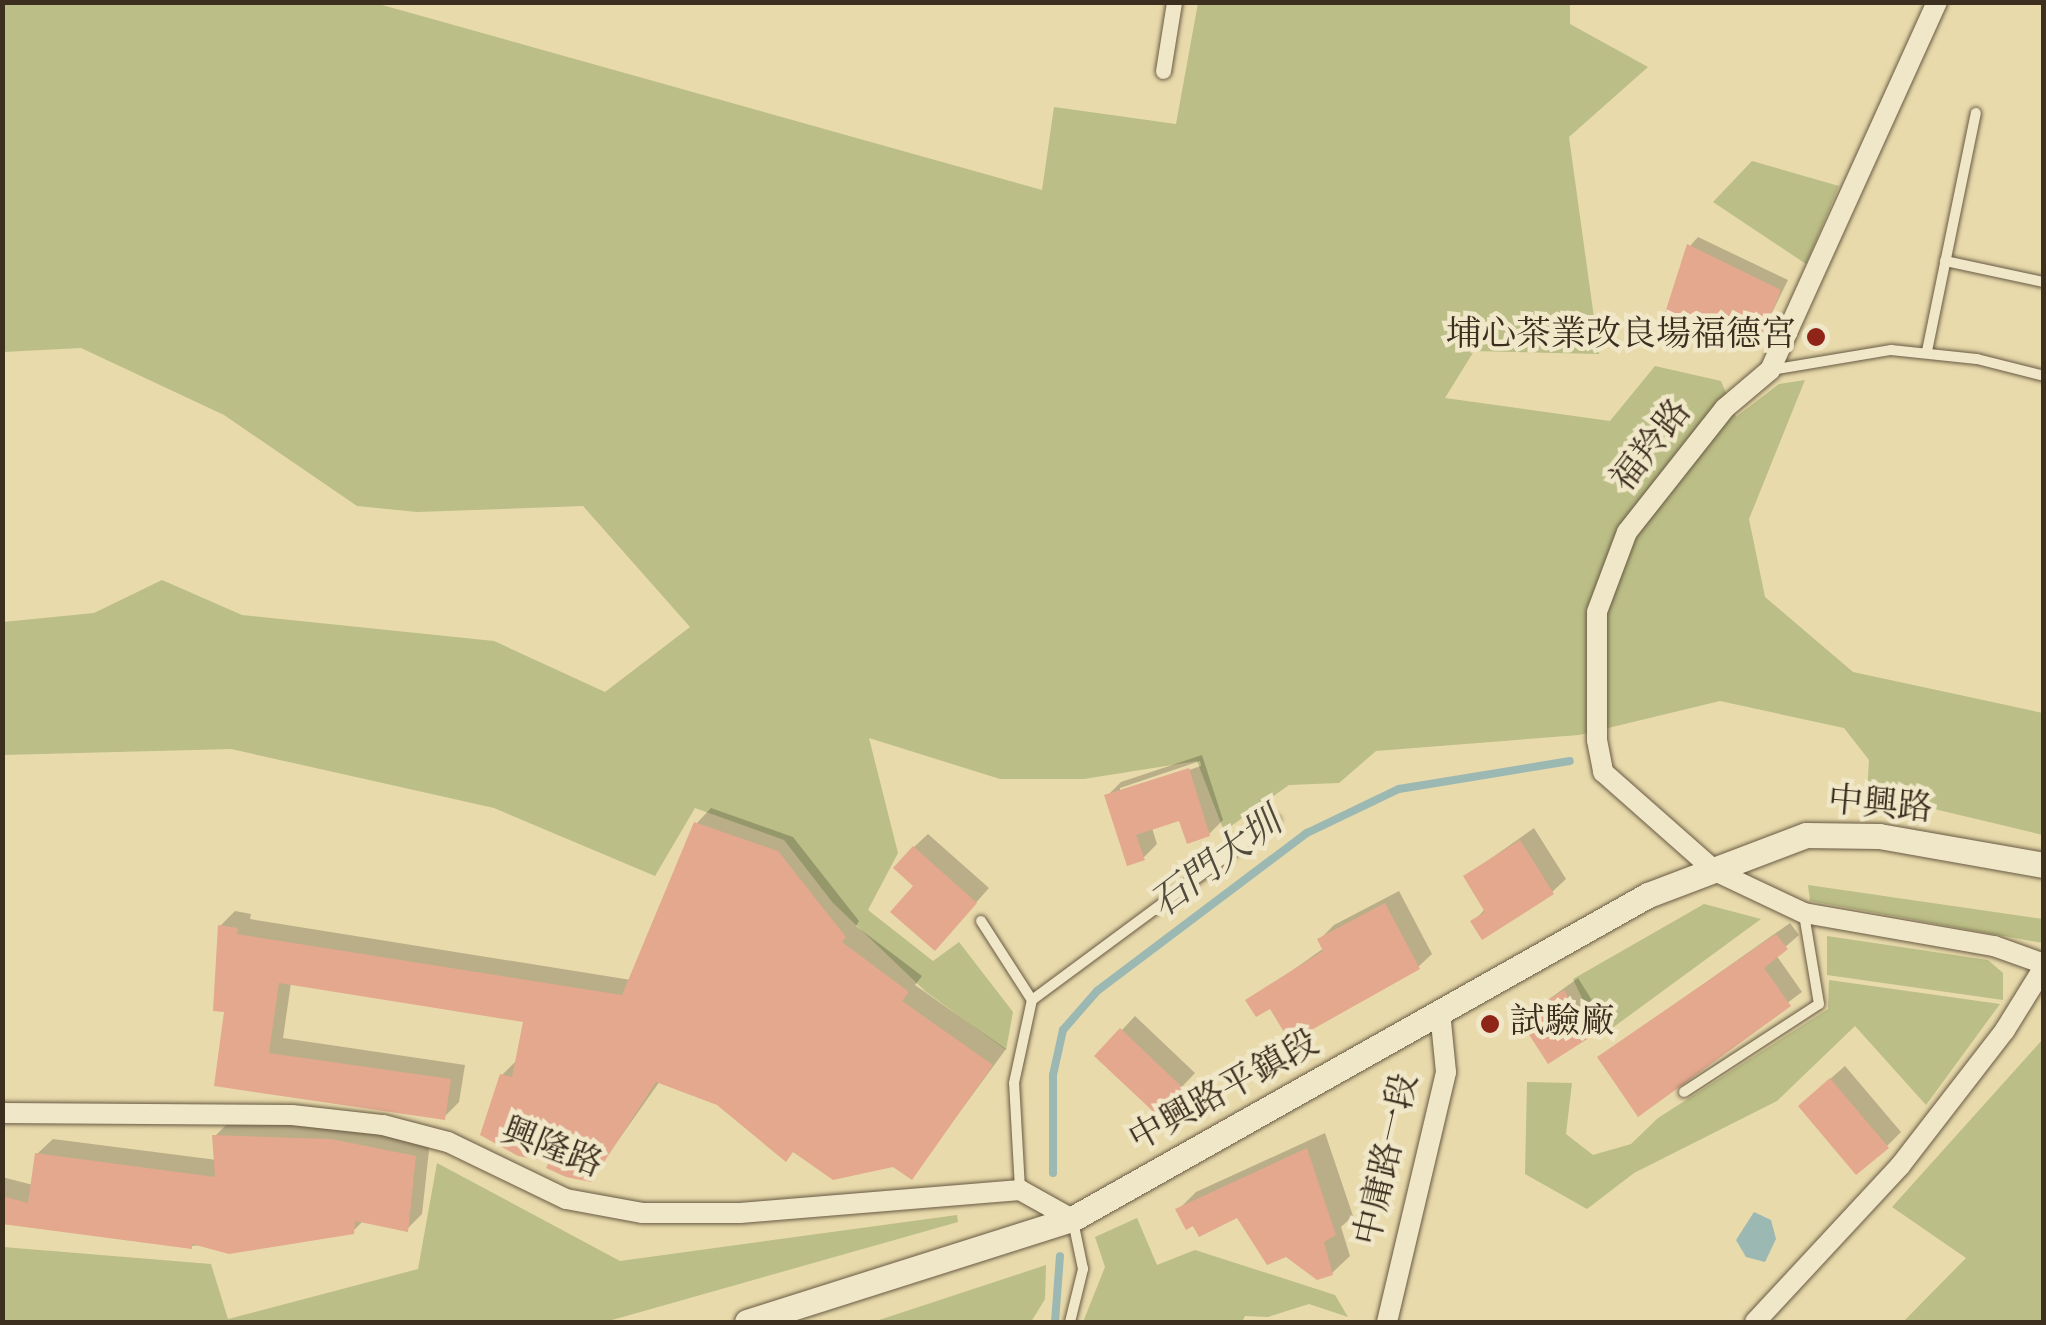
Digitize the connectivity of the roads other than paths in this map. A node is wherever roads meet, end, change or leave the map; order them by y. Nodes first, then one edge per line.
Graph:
1 (1174, 2) edge
2 (1937, 2) edge
3 (1163, 70) dead end
4 (1976, 112) dead end
5 (1946, 261) junction
6 (2044, 282) edge
7 (1927, 351) junction
8 (1770, 370) junction
9 (2044, 376) edge
10 (1275, 820) dead end
11 (2044, 865) edge
12 (1714, 871) junction
13 (1804, 913) junction
14 (981, 921) dead end
15 (2044, 966) edge
16 (1032, 1000) junction
17 (1440, 1012) junction
18 (1684, 1092) dead end
19 (2, 1113) edge
20 (1020, 1190) junction
21 (1072, 1219) junction
22 (747, 1322) edge
23 (1070, 1322) edge
24 (1388, 1322) edge
25 (1755, 1322) edge

1 - 3 street
2 - 8 street, 福羚路
4 - 5 lane
5 - 6 lane
5 - 7 lane
7 - 8 lane
7 - 9 lane
8 - 12 street, 福羚路
10 - 16 lane
11 - 12 street, 中興路
12 - 13 street, 福羚路
12 - 17 street, 中興路平鎮段
13 - 15 street, 福羚路
13 - 18 lane
14 - 16 lane
15 - 25 street
16 - 20 lane
17 - 21 street, 中興路平鎮段
17 - 24 street, 中庸路一段
19 - 20 street, 興隆路
20 - 21 street
21 - 22 street, 中興路平鎮段
21 - 23 lane

